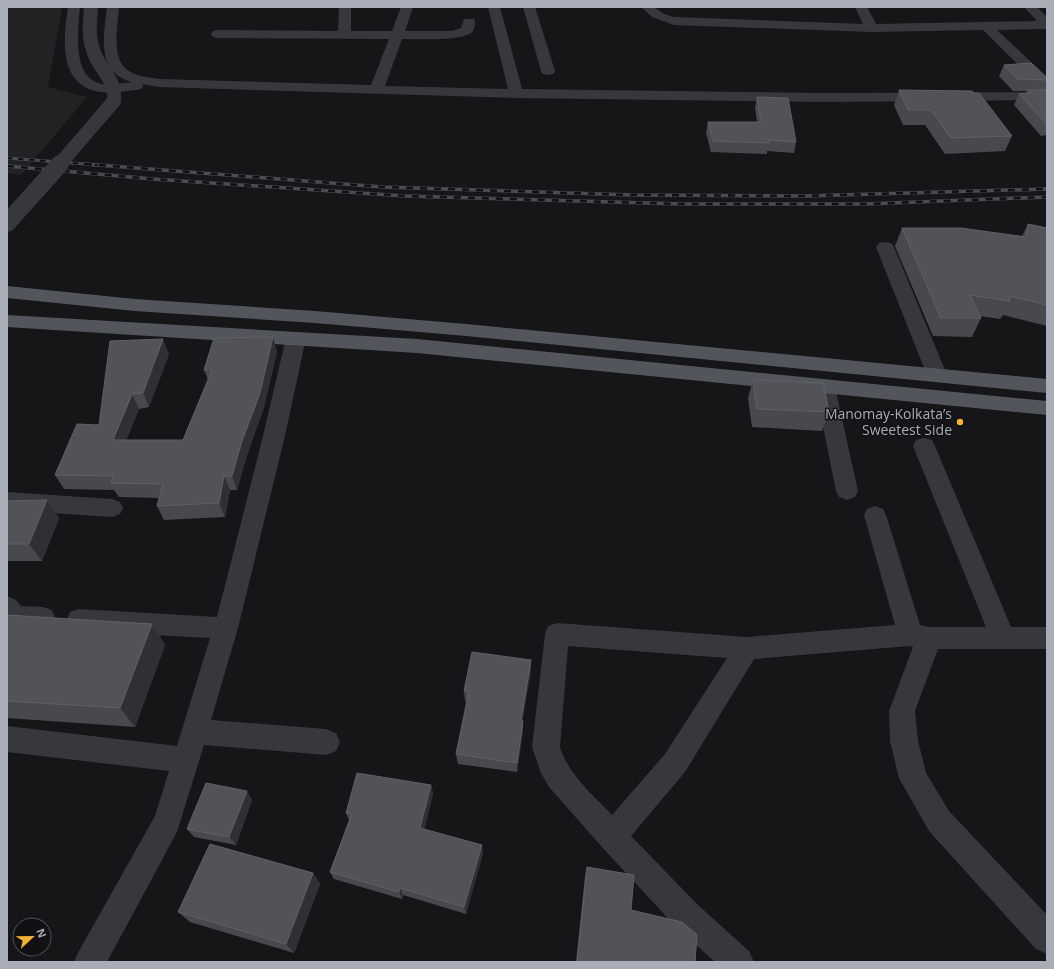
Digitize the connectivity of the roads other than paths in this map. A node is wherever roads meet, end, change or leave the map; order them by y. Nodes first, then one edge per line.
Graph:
1 (74, 7) edge
2 (91, 7) edge
3 (113, 7) edge
4 (345, 7) edge
5 (407, 7) edge
6 (494, 7) edge
7 (528, 7) edge
8 (647, 7) edge
9 (861, 7) edge
10 (1030, 7) edge
11 (469, 22) dead end
12 (1047, 24) edge
13 (987, 27) junction
14 (872, 28) junction
15 (218, 34) dead end
16 (344, 35) junction
17 (396, 35) junction
18 (548, 71) dead end
19 (159, 83) junction
20 (1047, 85) edge
21 (376, 90) junction
22 (516, 94) junction
23 (1047, 96) edge
24 (7, 223) edge
25 (885, 247) dead end
26 (7, 292) edge
27 (135, 305) junction
28 (7, 321) edge
29 (124, 327) junction
30 (296, 338) junction
31 (937, 375) junction
32 (825, 386) junction
33 (1047, 386) edge
34 (1047, 408) edge
35 (924, 446) dead end
36 (847, 491) dead end
37 (7, 501) edge
38 (112, 508) dead end
39 (875, 515) dead end
40 (10, 618) edge
41 (226, 628) junction
42 (920, 636) junction
43 (1003, 638) junction
44 (1047, 638) edge
45 (747, 648) junction
46 (194, 731) junction
47 (7, 739) edge
48 (326, 742) dead end
49 (186, 760) junction
50 (612, 837) junction
51 (1047, 938) edge
52 (90, 962) edge
53 (738, 962) edge

1 - 19 street
2 - 24 street, bridge
3 - 19 street
4 - 16 street
5 - 17 street
6 - 22 street
7 - 18 street
8 - 14 street
9 - 14 street
10 - 12 street
11 - 17 street
12 - 13 street
13 - 14 street
13 - 20 street
15 - 16 street
16 - 17 street
17 - 21 street
19 - 21 street
21 - 22 street
22 - 23 street
25 - 31 street
26 - 27 main road
27 - 29 main road
27 - 31 main road
28 - 29 main road
29 - 30 main road
30 - 32 main road
30 - 41 street
31 - 33 main road
32 - 34 main road
32 - 36 street
35 - 43 street
37 - 38 street
39 - 42 street
40 - 41 street
41 - 46 street
42 - 43 street
42 - 45 street
42 - 51 street
43 - 44 street
45 - 50 street
45 - 50 street
46 - 48 street
46 - 49 street
47 - 49 street
49 - 52 street
50 - 53 street

